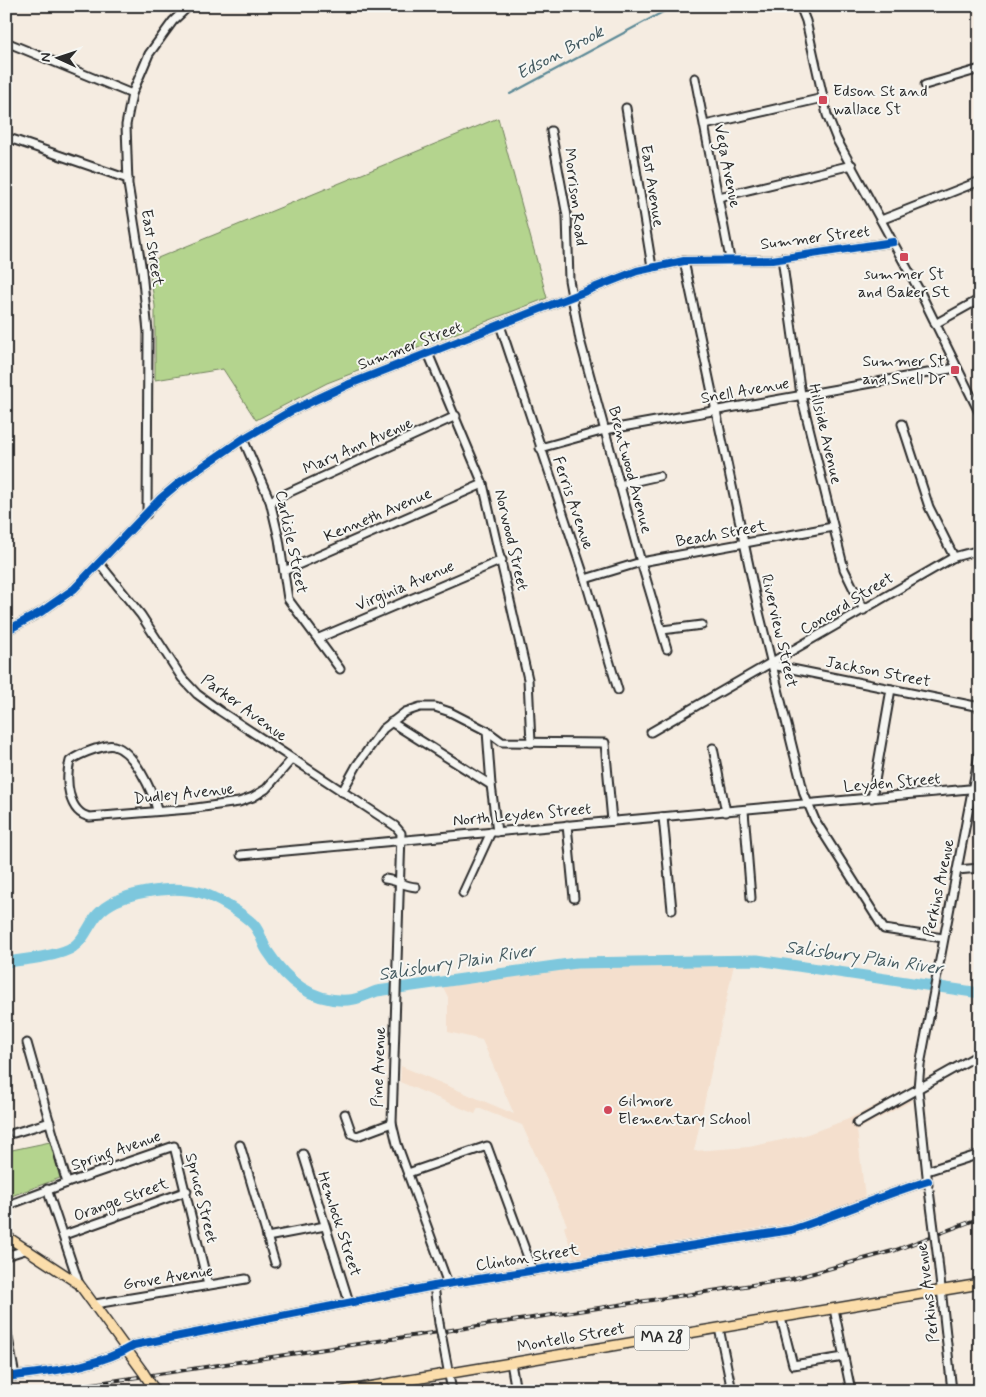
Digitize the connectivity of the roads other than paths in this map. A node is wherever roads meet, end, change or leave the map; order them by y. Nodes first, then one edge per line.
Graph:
1 (189, 6) edge
2 (800, 6) edge
3 (6, 42) edge
4 (980, 69) edge
5 (695, 78) dead end
6 (925, 85) dead end
7 (132, 94) junction
8 (823, 98) junction
9 (626, 108) dead end
10 (705, 124) junction
11 (552, 131) dead end
12 (6, 137) edge
13 (852, 165) junction
14 (128, 179) junction
15 (980, 180) edge
16 (719, 197) junction
17 (881, 220) junction
18 (893, 242) junction
19 (782, 258) junction
20 (730, 259) junction
21 (684, 261) junction
22 (652, 268) junction
23 (572, 297) junction
24 (980, 299) edge
25 (935, 324) junction
26 (500, 325) junction
27 (428, 353) junction
28 (956, 368) junction
29 (801, 395) junction
30 (717, 411) junction
31 (980, 414) edge
32 (456, 416) junction
33 (902, 424) dead end
34 (605, 430) junction
35 (243, 439) junction
36 (540, 448) junction
37 (660, 476) dead end
38 (483, 484) junction
39 (619, 485) junction
40 (270, 500) junction
41 (147, 514) junction
42 (833, 527) junction
43 (745, 544) junction
44 (980, 550) edge
45 (954, 557) junction
46 (502, 560) junction
47 (641, 562) junction
48 (100, 564) junction
49 (284, 570) junction
50 (585, 579) junction
51 (864, 610) junction
52 (702, 625) dead end
53 (662, 630) junction
54 (6, 631) edge
55 (319, 638) junction
56 (668, 649) dead end
57 (772, 665) junction
58 (340, 669) dead end
59 (891, 689) junction
60 (618, 690) dead end
61 (980, 706) edge
62 (391, 722) junction
63 (487, 731) junction
64 (651, 732) dead end
65 (531, 743) junction
66 (713, 748) dead end
67 (980, 749) edge
68 (292, 759) junction
69 (491, 785) junction
70 (976, 788) edge
71 (342, 792) junction
72 (872, 798) junction
73 (807, 804) junction
74 (157, 810) junction
75 (744, 811) junction
76 (726, 812) junction
77 (664, 817) junction
78 (612, 821) junction
79 (567, 825) junction
80 (494, 832) junction
81 (402, 841) junction
82 (240, 856) dead end
83 (980, 868) edge
84 (957, 870) junction
85 (384, 879) dead end
86 (400, 883) junction
87 (416, 887) dead end
88 (463, 893) dead end
89 (574, 898) dead end
90 (751, 898) dead end
91 (672, 910) dead end
92 (943, 938) junction
93 (27, 1043) dead end
94 (980, 1054) edge
95 (918, 1089) junction
96 (345, 1114) dead end
97 (50, 1122) junction
98 (857, 1123) dead end
99 (392, 1124) junction
100 (14, 1133) dead end
101 (240, 1145) dead end
102 (174, 1146) joint
103 (303, 1154) dead end
104 (980, 1154) edge
105 (927, 1171) junction
106 (408, 1174) junction
107 (928, 1181) junction
108 (67, 1182) junction
109 (47, 1190) junction
110 (187, 1191) junction
111 (6, 1206) edge
112 (325, 1226) junction
113 (64, 1235) junction
114 (6, 1236) edge
115 (267, 1237) junction
116 (28, 1249) junction
117 (6, 1256) edge
118 (275, 1263) dead end
119 (533, 1271) junction
120 (246, 1279) dead end
121 (79, 1284) junction
122 (448, 1284) junction
123 (980, 1284) edge
124 (208, 1285) junction
125 (434, 1286) junction
126 (941, 1290) junction
127 (349, 1302) junction
128 (95, 1304) junction
129 (834, 1308) junction
130 (781, 1318) junction
131 (6, 1327) edge
132 (719, 1328) junction
133 (127, 1349) junction
134 (844, 1357) junction
135 (511, 1363) junction
136 (448, 1374) junction
137 (15, 1376) junction
138 (6, 1377) edge
139 (153, 1387) edge
140 (365, 1389) edge
141 (344, 1391) edge
142 (452, 1391) edge
143 (516, 1391) edge
144 (732, 1391) edge
145 (851, 1391) edge
146 (952, 1391) edge

1 - 7 street, East Street
2 - 8 street, Summer Street
3 - 7 street
4 - 6 street
5 - 10 street, Vega Avenue
7 - 14 street, East Street
8 - 10 street
8 - 13 street, Summer Street
9 - 22 street, East Avenue
10 - 16 street, Vega Avenue
11 - 23 street, Morrison Road
12 - 14 street
13 - 16 street
13 - 17 street, Summer Street
14 - 41 street, East Street
15 - 17 street
16 - 20 street, Vega Avenue
17 - 18 street, Summer Street
18 - 19 street, Summer Street
18 - 25 street, Summer Street
19 - 20 street, Summer Street
19 - 29 street, Hillside Avenue
20 - 21 street, Summer Street
21 - 22 street, Summer Street
21 - 30 street, Riverview Street
22 - 23 street, Summer Street
23 - 26 street, Summer Street
23 - 34 street, Brentwood Avenue
24 - 25 street
25 - 28 street, Summer Street
26 - 27 street, Summer Street
26 - 36 street, Ferris Avenue
27 - 32 street, Norwood Street
27 - 35 street, Summer Street
28 - 29 street, Snell Avenue
28 - 31 street, Summer Street
29 - 30 street, Snell Avenue
29 - 42 street, Hillside Avenue
30 - 34 street, Snell Avenue
30 - 43 street, Riverview Street
32 - 38 street, Norwood Street
32 - 40 street, Mary Ann Avenue
33 - 45 street
34 - 36 street, Snell Avenue
34 - 39 street, Brentwood Avenue
35 - 40 street, Carlisle Street
35 - 41 street, Summer Street
36 - 50 street, Ferris Avenue
37 - 39 street
38 - 46 street, Norwood Street
38 - 49 street, Kenneth Avenue
39 - 47 street, Brentwood Avenue
40 - 49 street, Carlisle Street
41 - 48 street, Summer Street
42 - 43 street, Beach Street
42 - 51 street, Hillside Avenue
43 - 47 street, Beach Street
43 - 57 street, Riverview Street
44 - 45 street, Concord Street
45 - 51 street, Concord Street
46 - 55 street, Virginia Avenue
46 - 65 street, Norwood Street
47 - 50 street, Beach Street
47 - 53 street, Brentwood Avenue
48 - 54 street, Summer Street
48 - 68 street, Parker Avenue
49 - 55 street, Carlisle Street
50 - 60 street, Ferris Avenue
51 - 57 street, Concord Street
52 - 53 street
53 - 56 street, Brentwood Avenue
55 - 58 street, Carlisle Street
57 - 59 street, Jackson Street
57 - 64 street, Concord Street
57 - 73 street, Riverview Street
59 - 61 street, Jackson Street
59 - 72 street
62 - 63 street
62 - 69 street
62 - 71 street
63 - 65 street
63 - 69 street
65 - 78 street
66 - 76 street
67 - 70 street, Perkins Avenue
68 - 71 street, Parker Avenue
68 - 74 street, Dudley Avenue
69 - 80 street
70 - 72 street, Leyden Street
70 - 84 street, Perkins Avenue
71 - 81 street, Parker Avenue
72 - 73 street, Leyden Street
73 - 75 street, North Leyden Street
73 - 92 street, Riverview Street
74 - 74 street, Dudley Avenue
75 - 76 street, North Leyden Street
75 - 90 street
76 - 77 street, North Leyden Street
77 - 78 street, North Leyden Street
77 - 91 street
78 - 79 street, North Leyden Street
79 - 80 street, North Leyden Street
79 - 89 street
80 - 81 street, North Leyden Street
80 - 88 street
81 - 82 street, North Leyden Street
81 - 86 street, Pine Avenue
83 - 84 street
84 - 92 street, Perkins Avenue
85 - 86 street
86 - 87 street
86 - 99 street, Pine Avenue
92 - 95 street, Perkins Avenue
93 - 97 street, Spring Avenue
94 - 95 street
95 - 98 street
95 - 105 street, Perkins Avenue
96 - 99 street
97 - 100 street
97 - 108 street, Spring Avenue
99 - 106 street, Pine Avenue
101 - 115 street
102 - 108 street, Spring Avenue
102 - 110 street, Spruce Street
103 - 112 street, Hemlock Street
104 - 105 street
105 - 107 street, Perkins Avenue
106 - 119 street
106 - 122 street, Pine Avenue
107 - 119 street, Clinton Street
107 - 126 street, Perkins Avenue, bridge
108 - 109 street, Spring Avenue
109 - 111 street, Spring Avenue
109 - 113 street
110 - 113 street, Orange Street
110 - 124 street, Spruce Street
112 - 115 street
112 - 127 street, Hemlock Street
113 - 121 street
114 - 116 main road
115 - 118 street
116 - 117 street
116 - 121 main road
119 - 122 street, Clinton Street
120 - 124 street, Grove Avenue
121 - 128 main road
122 - 125 street, Clinton Street
123 - 126 main road, Montello Street / MA 28
124 - 128 street, Grove Avenue
125 - 127 street, Clinton Street
125 - 136 street, bridge
126 - 129 main road, Montello Street / MA 28
126 - 146 street, Perkins Avenue
127 - 133 street, Clinton Street
128 - 133 main road
129 - 130 main road, Montello Street / MA 28
129 - 134 street
130 - 132 main road, Montello Street / MA 28
130 - 134 street
131 - 137 street
132 - 135 main road, Montello Street / MA 28
132 - 144 street
133 - 137 street, Clinton Street
133 - 139 main road, bridge
134 - 145 street
135 - 136 main road, Montello Street / MA 28
135 - 143 street
136 - 140 main road, Montello Street / MA 28
136 - 142 street
137 - 138 street, Clinton Street
140 - 141 main road, Montello Street / MA 28

